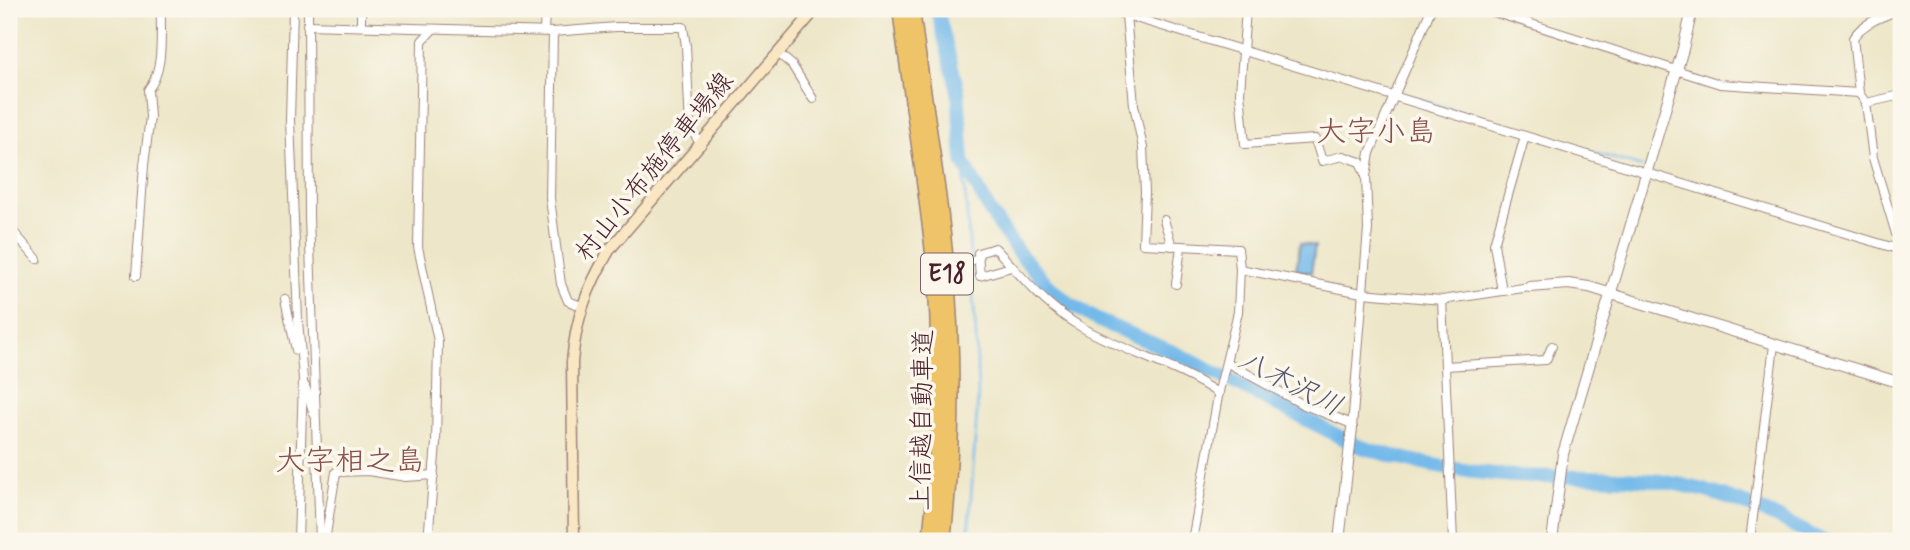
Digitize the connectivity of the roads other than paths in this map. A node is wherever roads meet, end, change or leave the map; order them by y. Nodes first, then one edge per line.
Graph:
1 (161, 9) edge
2 (293, 9) edge
3 (307, 9) edge
4 (361, 9) edge
5 (545, 9) edge
6 (816, 9) edge
7 (900, 9) edge
8 (912, 9) edge
9 (1106, 9) edge
10 (1246, 9) edge
11 (1431, 9) edge
12 (1484, 9) edge
13 (1689, 9) edge
14 (1901, 9) edge
15 (1126, 15) junction
16 (307, 25) junction
17 (361, 26) junction
18 (433, 29) junction
19 (549, 31) junction
20 (1242, 51) junction
21 (778, 53) junction
22 (1676, 69) junction
23 (1858, 93) junction
24 (1901, 95) edge
25 (1392, 96) junction
26 (813, 99) dead end
27 (1866, 103) junction
28 (1525, 136) junction
29 (701, 145) junction
30 (1645, 173) junction
31 (1366, 176) junction
32 (1164, 220) dead end
33 (9, 227) edge
34 (1177, 246) junction
35 (1901, 250) edge
36 (37, 259) dead end
37 (978, 259) junction
38 (958, 261) dead end
39 (1011, 267) junction
40 (1240, 269) junction
41 (136, 276) dead end
42 (1176, 284) dead end
43 (1530, 287) joint
44 (1502, 291) junction
45 (1362, 293) junction
46 (1611, 294) junction
47 (285, 299) dead end
48 (1442, 300) junction
49 (581, 306) junction
50 (1774, 345) junction
51 (1552, 346) dead end
52 (1226, 362) junction
53 (1445, 366) junction
54 (303, 379) junction
55 (1901, 383) edge
56 (1219, 393) junction
57 (317, 424) junction
58 (1352, 426) junction
59 (434, 475) junction
60 (298, 541) edge
61 (323, 541) edge
62 (428, 541) edge
63 (575, 541) edge
64 (930, 541) edge
65 (943, 541) edge
66 (1192, 541) edge
67 (1339, 541) edge
68 (1452, 541) edge
69 (1552, 541) edge
70 (1750, 541) edge

1 - 41 street
2 - 54 street
3 - 16 street
4 - 17 street
5 - 19 street
6 - 21 main road, 村山小布施停車場線
7 - 64 highway, 上信越自動車道 / E18
8 - 65 highway, 上信越自動車道 / E18
9 - 15 street
10 - 20 street
11 - 25 street
12 - 22 street
13 - 22 street
14 - 23 street
15 - 20 street
15 - 34 street
16 - 17 street
16 - 57 street
17 - 18 street
18 - 19 street
18 - 59 street
19 - 29 street
19 - 49 street
20 - 25 street
20 - 31 street
21 - 26 street
21 - 29 main road, 村山小布施停車場線
22 - 23 street
22 - 30 street
23 - 27 street
24 - 27 street
25 - 28 street
25 - 31 street
27 - 35 street
28 - 30 street
28 - 44 street
29 - 49 main road, 村山小布施停車場線
30 - 35 street
30 - 46 street
31 - 45 street
32 - 34 street
33 - 36 street
34 - 40 street
34 - 42 street
37 - 38 street
37 - 39 street
37 - 39 street
39 - 56 street
40 - 45 street
40 - 52 street
43 - 44 street
43 - 46 street
44 - 48 street
45 - 48 street
45 - 58 street
46 - 50 street
46 - 69 street
47 - 54 street
48 - 53 street
49 - 63 main road, 村山小布施停車場線
50 - 55 street
50 - 70 street
51 - 53 street
52 - 56 street
52 - 58 street
53 - 68 street
54 - 57 street
54 - 60 street
56 - 66 street
57 - 61 street
58 - 67 street
59 - 61 street
59 - 62 street

